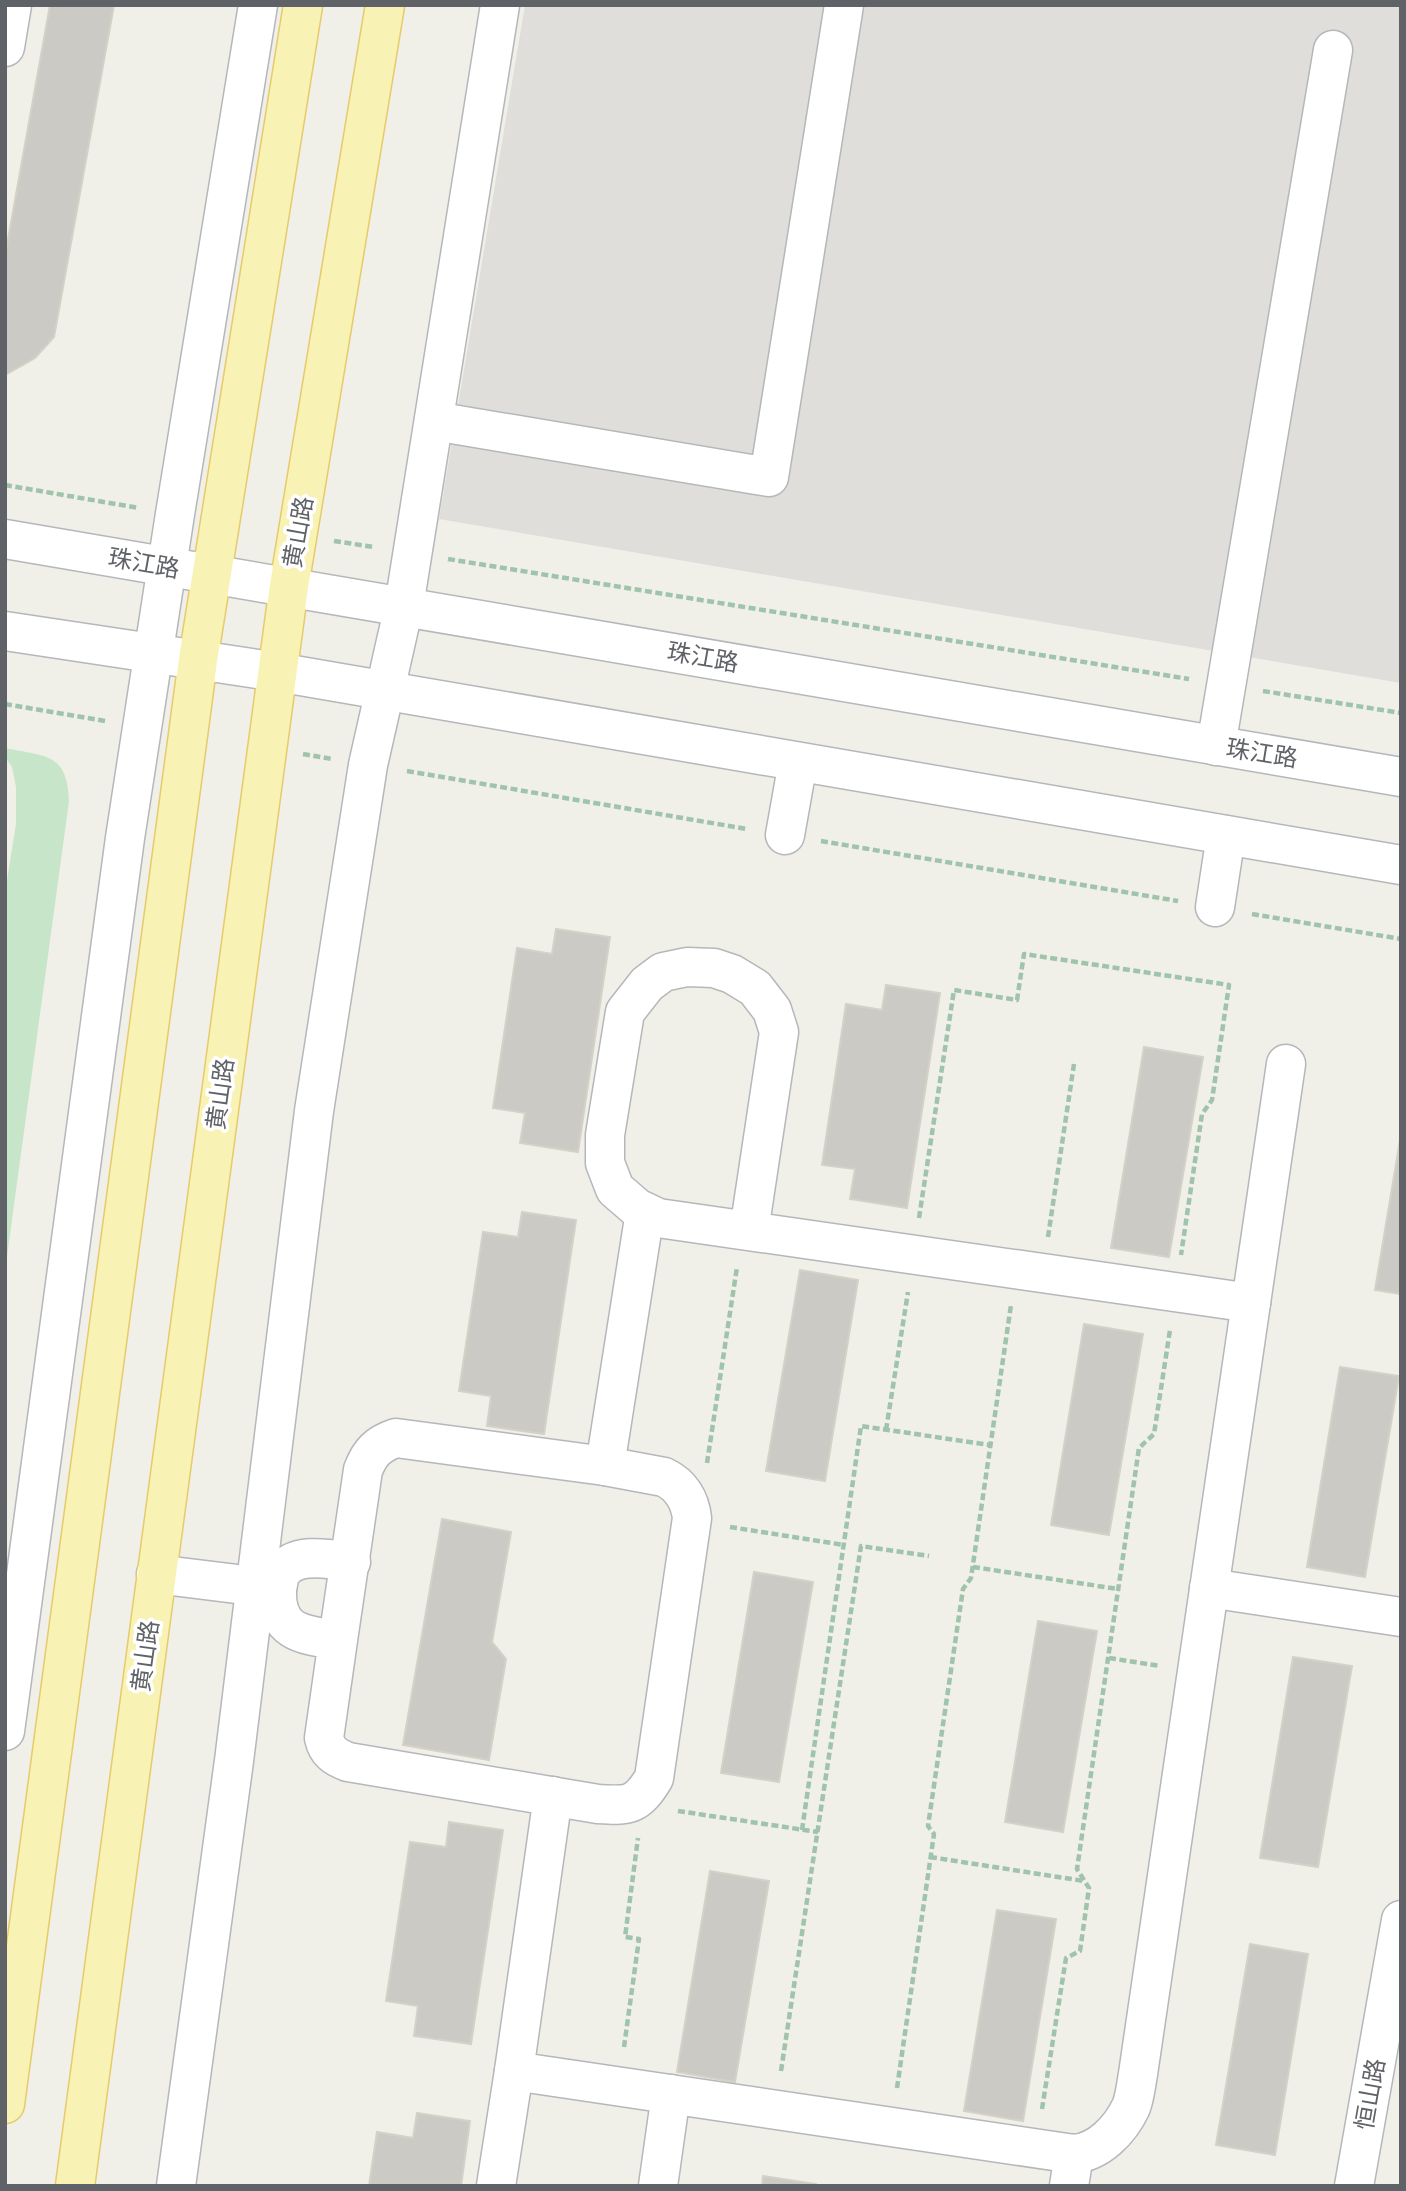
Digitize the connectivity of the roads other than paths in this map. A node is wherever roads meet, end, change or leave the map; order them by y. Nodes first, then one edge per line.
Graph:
1 (12, 5) edge
2 (258, 5) edge
3 (303, 5) edge
4 (385, 5) edge
5 (500, 5) edge
6 (844, 5) edge
7 (5, 47) edge
8 (1333, 50) dead end
9 (434, 421) junction
10 (5, 539) edge
11 (166, 567) junction
12 (211, 575) junction
13 (289, 586) junction
14 (404, 606) junction
15 (5, 631) edge
16 (153, 653) junction
17 (198, 660) junction
18 (278, 672) junction
19 (386, 690) junction
20 (1216, 746) junction
21 (798, 762) junction
22 (1401, 777) edge
23 (785, 835) road end
24 (1226, 835) junction
25 (1401, 865) edge
26 (1215, 907) road end
27 (1286, 1064) dead end
28 (645, 1212) junction
29 (746, 1231) junction
30 (1251, 1303) junction
31 (605, 1465) junction
32 (351, 1562) junction
33 (156, 1574) junction
34 (266, 1588) junction
35 (1209, 1588) junction
36 (1401, 1617) edge
37 (338, 1640) junction
38 (5, 1731) edge
39 (553, 1796) junction
40 (1401, 1920) edge
41 (1401, 2063) edge
42 (514, 2071) junction
43 (671, 2094) junction
44 (5, 2104) edge
45 (1071, 2170) edge
46 (75, 2186) edge
47 (176, 2186) edge
48 (496, 2186) edge
49 (658, 2186) edge
50 (1354, 2186) edge
51 (1379, 2186) edge

1 - 7 street
2 - 11 street
3 - 12 main road
4 - 13 main road, 黄山路
5 - 9 street
6 - 9 street
8 - 20 street
9 - 14 street
10 - 11 street, 珠江路
11 - 12 street, 珠江路
11 - 16 street
12 - 13 street, 珠江路
12 - 17 main road
13 - 14 street, 珠江路
13 - 18 main road, 黄山路
14 - 19 street
14 - 20 street, 珠江路
15 - 16 street
16 - 17 street
16 - 38 street
17 - 18 street
17 - 44 main road
18 - 19 street
18 - 33 main road, 黄山路
19 - 21 street
19 - 34 street
20 - 22 street, 珠江路
21 - 23 street
21 - 24 street
24 - 25 street
24 - 26 street
27 - 30 street
28 - 29 street
28 - 29 street
28 - 31 street
29 - 30 street
30 - 35 street
31 - 32 street
31 - 39 street
32 - 34 street
32 - 37 street
33 - 34 street
33 - 46 main road, 黄山路
34 - 37 street
34 - 47 street
35 - 36 street
35 - 45 street
37 - 39 street
39 - 42 street
40 - 50 street, 恒山路
41 - 51 street, 恒山路
42 - 43 street
42 - 48 street
43 - 45 street
43 - 49 street

